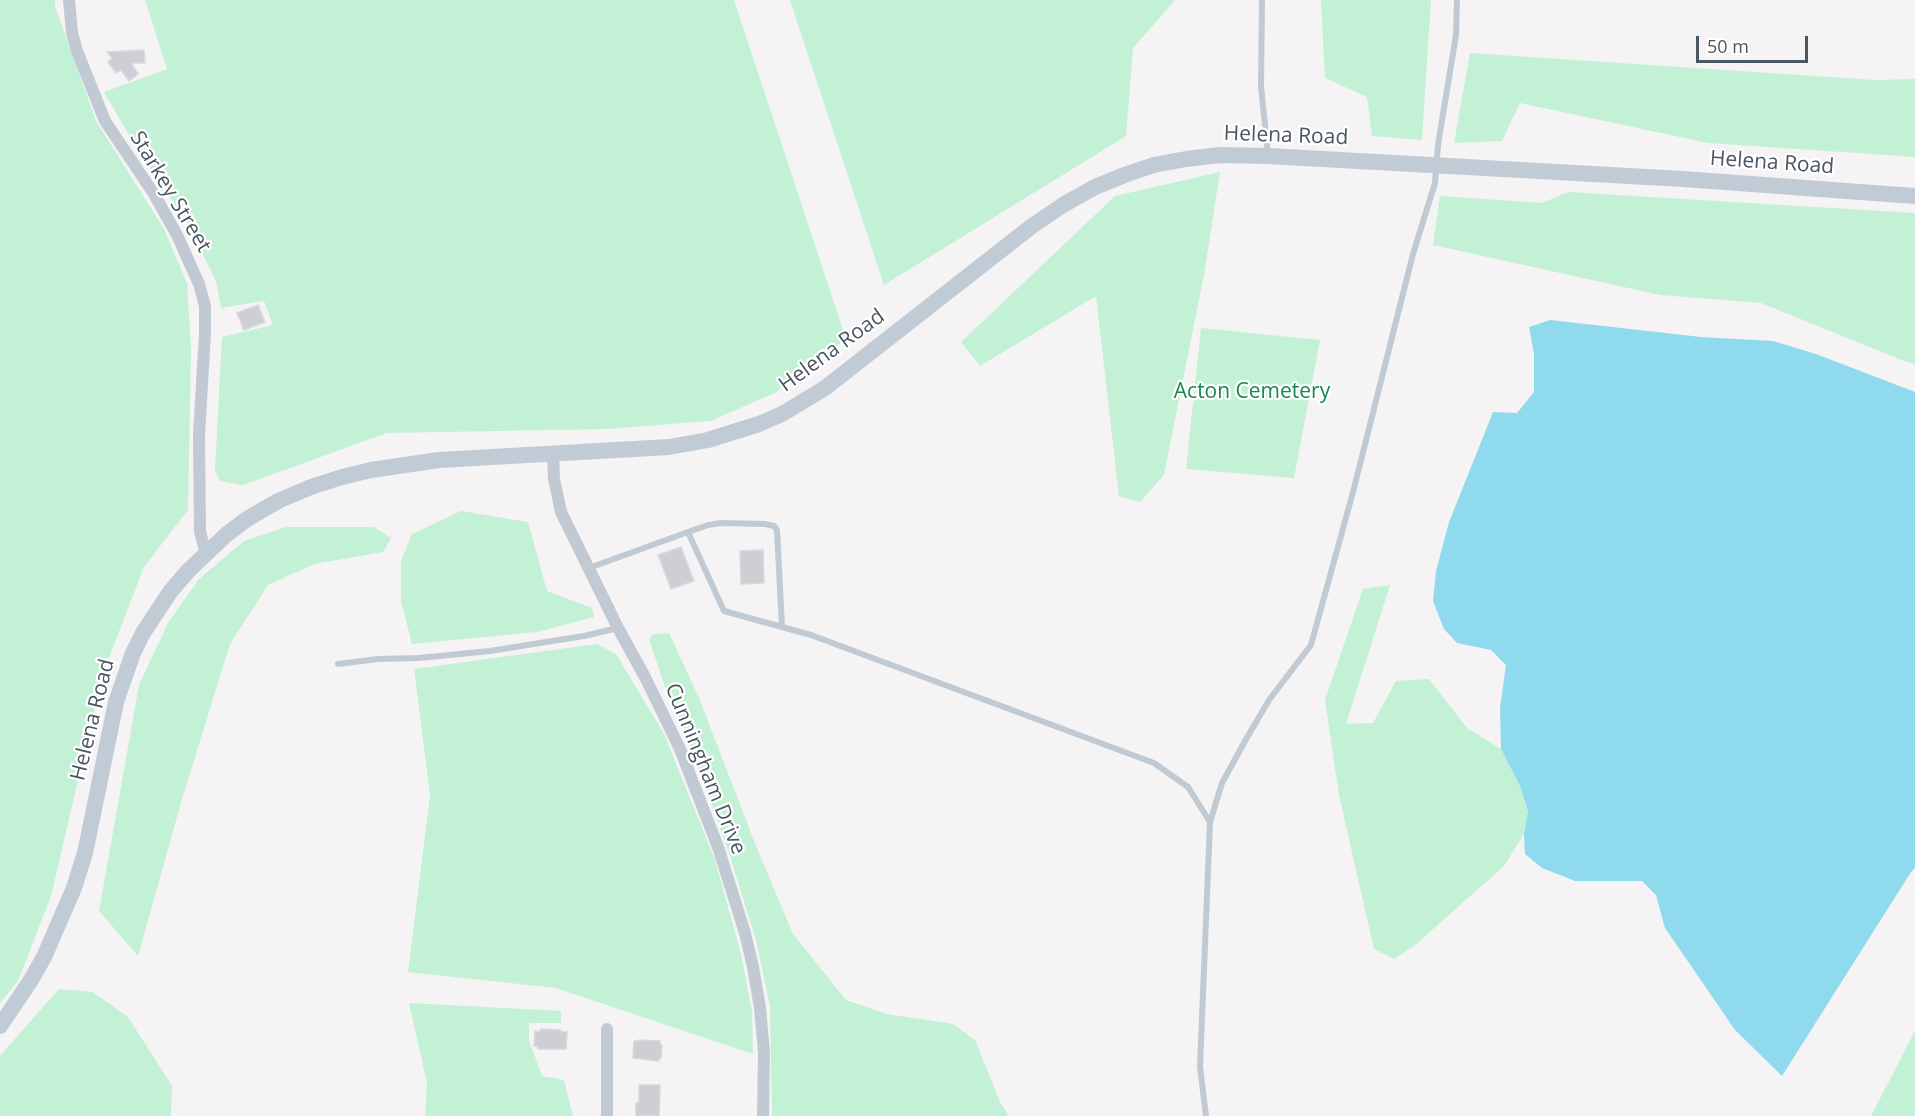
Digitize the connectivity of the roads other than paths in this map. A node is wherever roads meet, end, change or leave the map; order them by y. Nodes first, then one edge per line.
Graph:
1 (69, 0) edge
2 (1262, 0) edge
3 (1458, 0) edge
4 (1268, 156) junction
5 (1915, 196) edge
6 (553, 454) junction
7 (688, 532) junction
8 (206, 554) junction
9 (588, 568) junction
10 (782, 627) junction
11 (618, 628) junction
12 (338, 664) dead end
13 (1210, 822) junction
14 (0, 1026) edge
15 (607, 1029) dead end
16 (607, 1116) edge
17 (763, 1116) edge
18 (1206, 1116) edge

1 - 8 street, Starkey Street
2 - 4 lane
3 - 13 lane
4 - 5 main road, Helena Road
4 - 6 main road, Helena Road
6 - 8 main road, Helena Road
6 - 9 street, Cunningham Drive
7 - 9 lane
7 - 10 lane
7 - 10 lane
8 - 14 main road, Helena Road
9 - 11 street, Cunningham Drive
10 - 13 lane
11 - 12 lane
11 - 17 street, Cunningham Drive
13 - 18 lane
15 - 16 street

